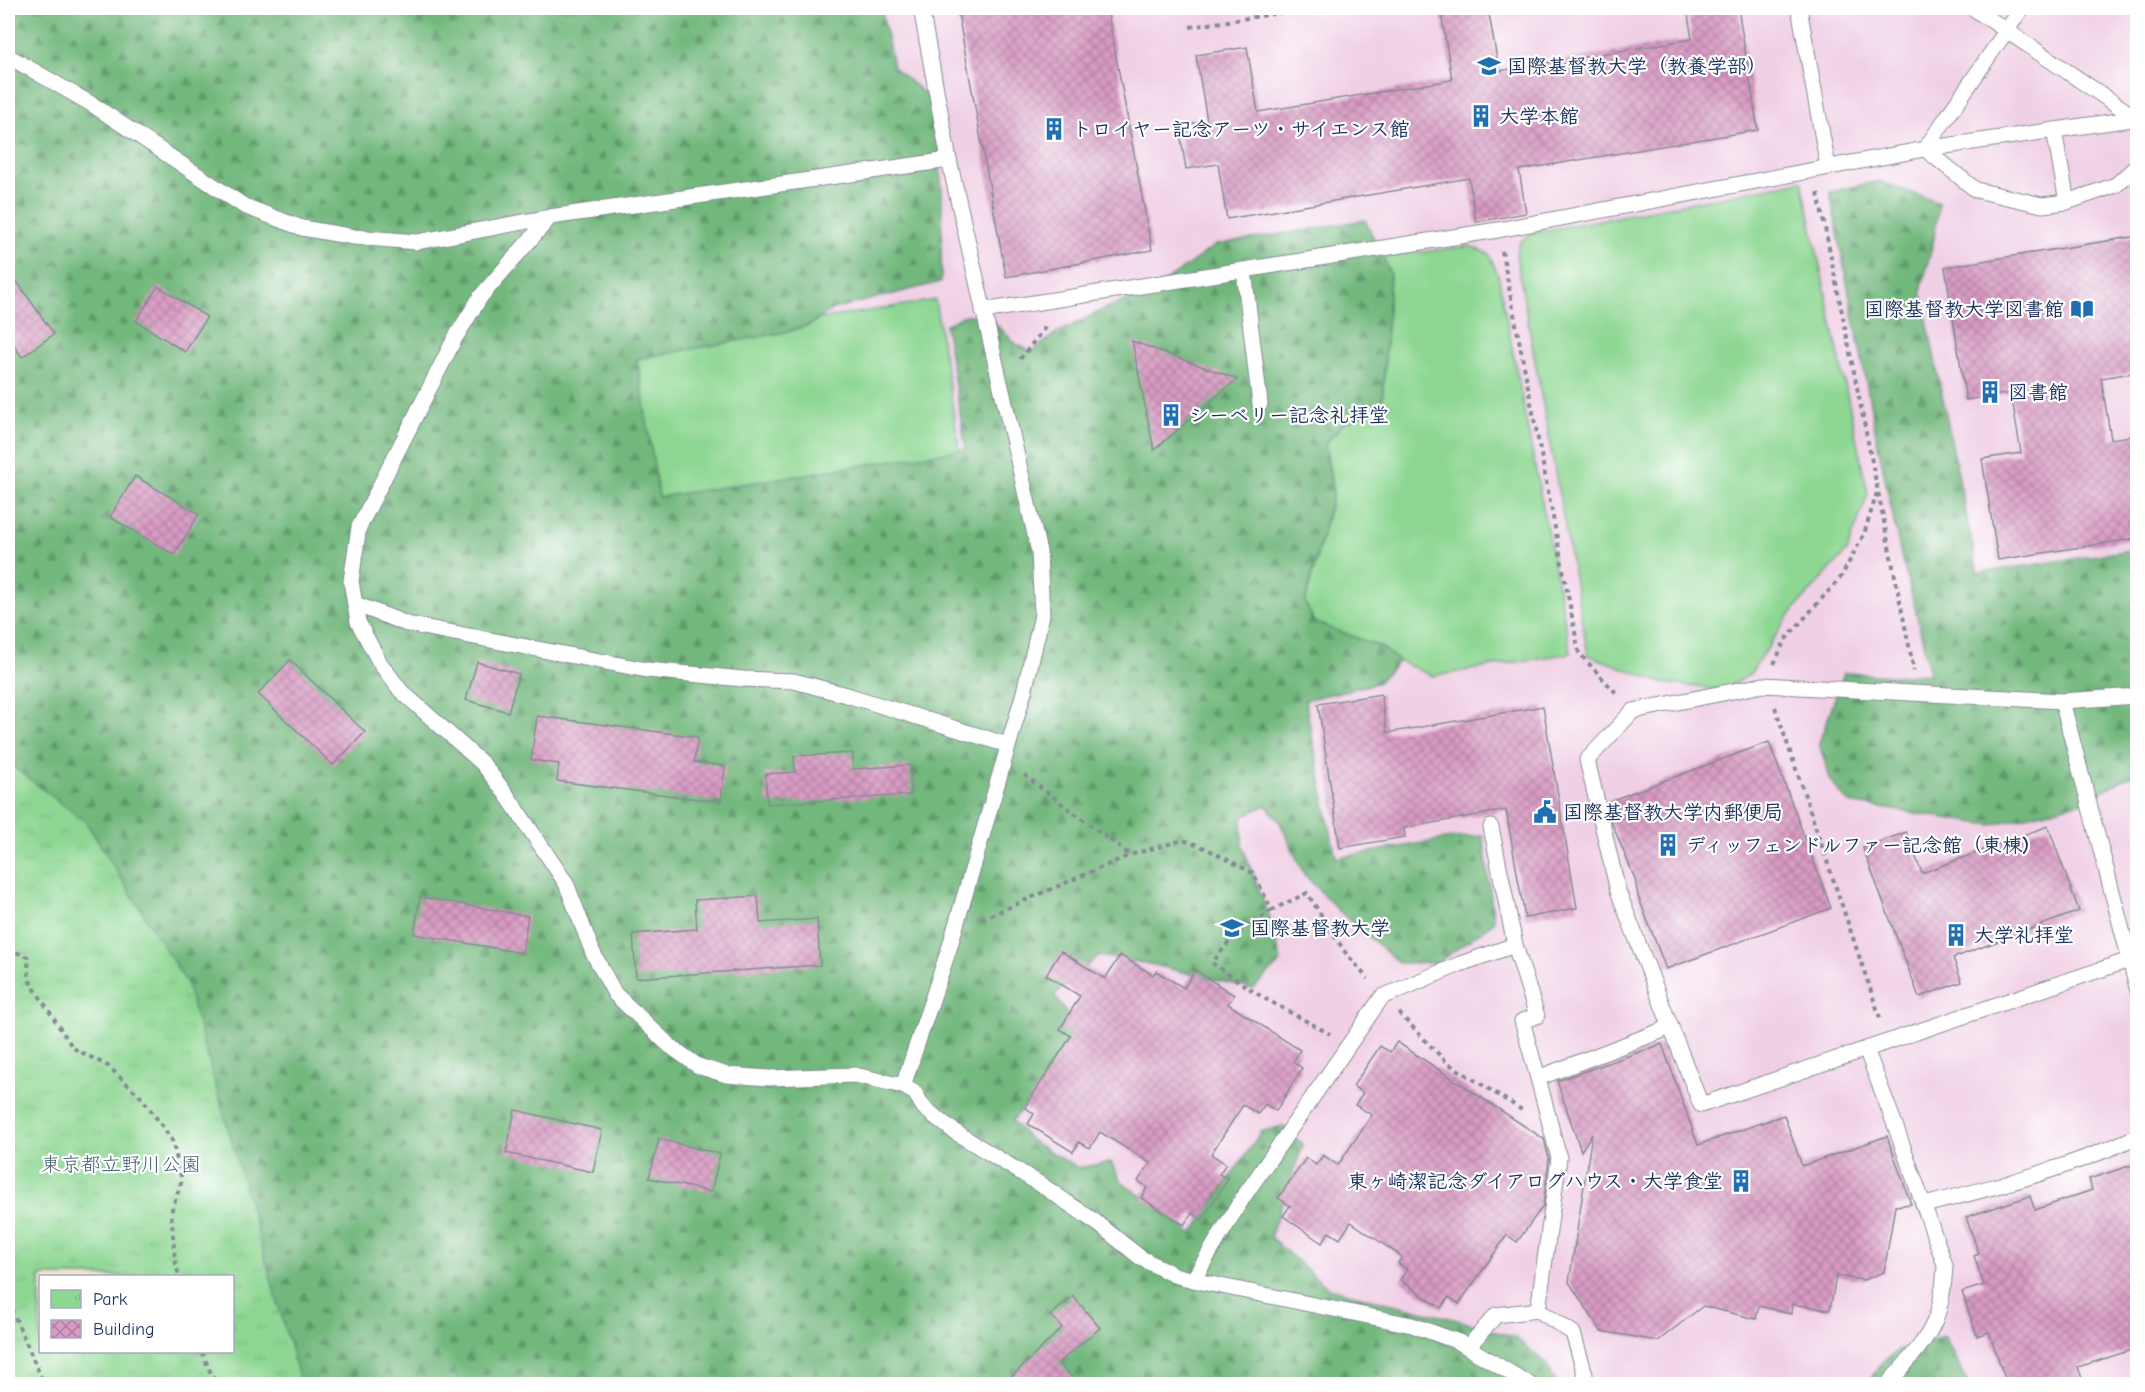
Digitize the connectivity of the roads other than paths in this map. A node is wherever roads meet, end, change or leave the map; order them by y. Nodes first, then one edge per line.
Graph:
1 (921, 8) edge
2 (1799, 8) edge
3 (1973, 8) edge
4 (2022, 8) edge
5 (2007, 30) junction
6 (8, 56) edge
7 (2137, 118) edge
8 (2054, 130) junction
9 (1925, 149) junction
10 (949, 160) junction
11 (2138, 165) edge
12 (1820, 168) junction
13 (2067, 202) junction
14 (550, 217) junction
15 (1244, 271) junction
16 (983, 311) junction
17 (1260, 404) dead end
18 (355, 603) junction
19 (2138, 696) edge
20 (2062, 701) junction
21 (1006, 752) junction
22 (1491, 827) dead end
23 (1515, 945) junction
24 (2134, 958) edge
25 (2138, 991) edge
26 (1671, 1027) junction
27 (1866, 1050) junction
28 (1538, 1078) junction
29 (903, 1086) junction
30 (2138, 1136) edge
31 (1924, 1205) junction
32 (1193, 1280) junction
33 (1538, 1310) junction
34 (1467, 1347) junction
35 (1529, 1384) edge
36 (1580, 1384) edge
37 (1888, 1384) edge

1 - 10 lane
2 - 12 lane
3 - 5 lane
4 - 5 lane
5 - 7 lane
5 - 9 lane
6 - 14 lane
7 - 8 lane
8 - 9 lane
8 - 13 lane
9 - 12 lane
9 - 13 lane
10 - 14 lane
10 - 16 lane
11 - 13 lane
12 - 15 lane
14 - 18 lane
15 - 16 lane
15 - 17 lane
16 - 21 lane
18 - 21 lane
18 - 29 lane
19 - 20 lane
20 - 24 lane
20 - 26 lane
21 - 29 lane
22 - 23 lane
23 - 28 lane
23 - 32 lane
24 - 25 lane
24 - 27 lane
26 - 27 lane
26 - 28 lane
27 - 31 lane
28 - 33 lane
29 - 32 lane
30 - 31 lane
31 - 37 lane
32 - 34 lane
33 - 34 lane
33 - 36 lane
34 - 35 lane

